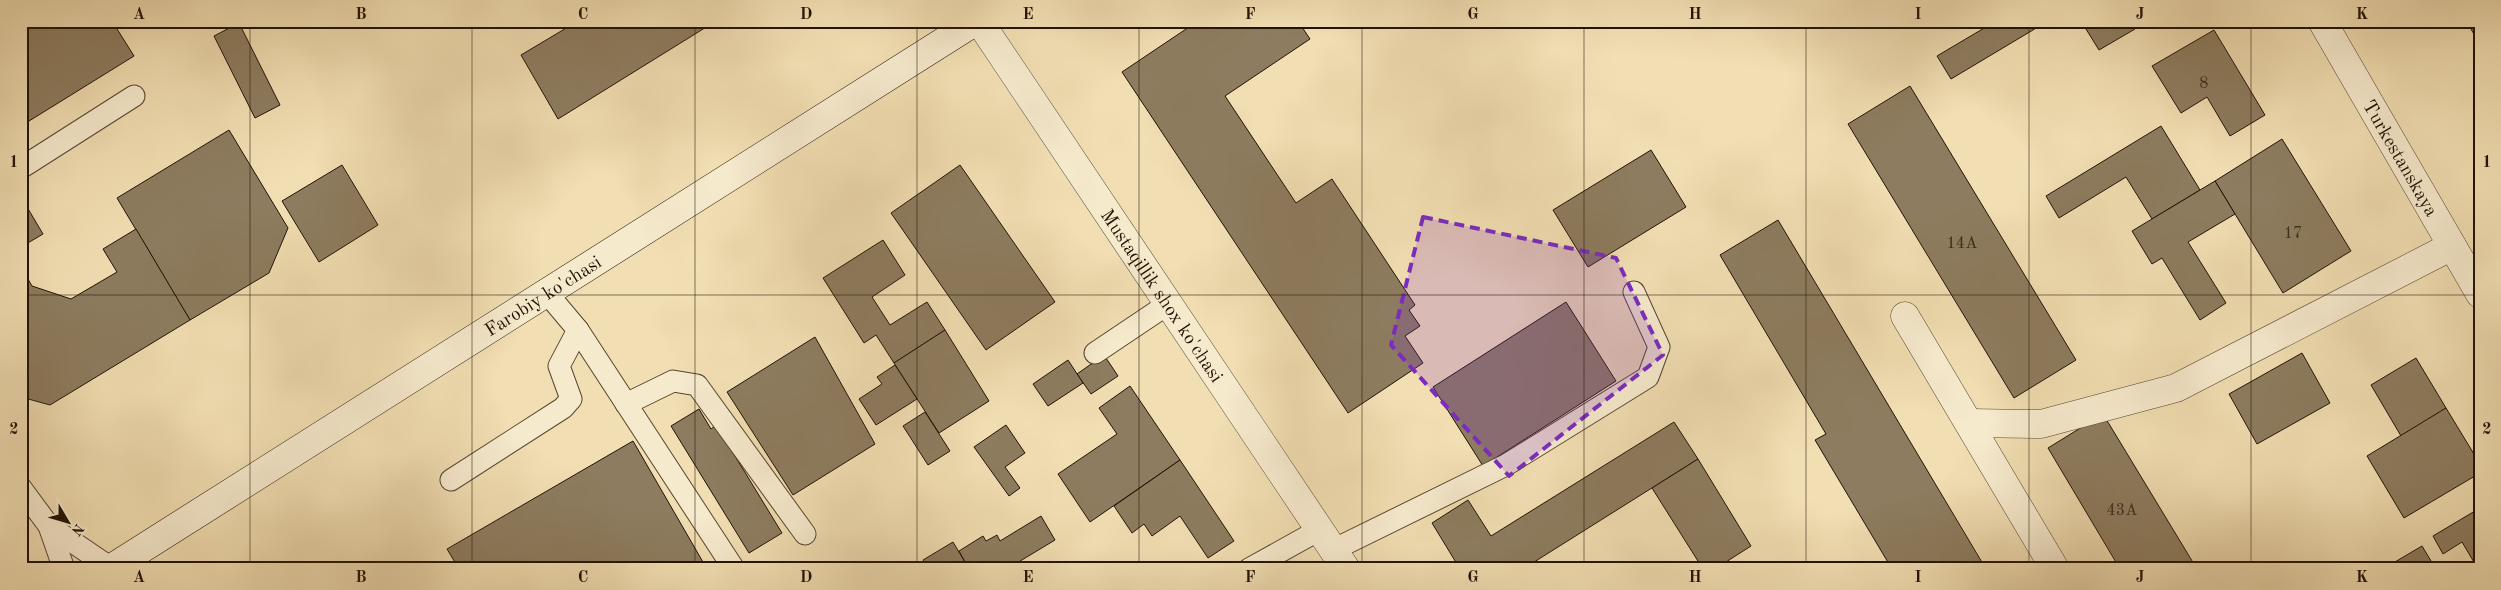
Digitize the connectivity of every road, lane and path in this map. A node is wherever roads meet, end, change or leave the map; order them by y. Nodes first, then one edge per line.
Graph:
1 (978, 21) edge
2 (2322, 21) edge
3 (134, 96) dead end
4 (21, 168) edge
5 (2452, 246) junction
6 (546, 292) junction
7 (1634, 292) dead end
8 (2480, 294) edge
9 (1168, 304) junction
10 (1905, 316) dead end
11 (578, 330) junction
12 (1096, 353) dead end
13 (626, 404) junction
14 (1968, 423) junction
15 (451, 480) dead end
16 (21, 488) edge
17 (49, 526) junction
18 (805, 534) dead end
19 (1333, 550) edge
20 (64, 569) edge
21 (111, 569) edge
22 (734, 569) edge
23 (1249, 569) edge
24 (2055, 569) edge

1 - 6 street, Farobiy ko'chasi
1 - 9 street, Mustaqillik shox ko'chasi
2 - 5 street, Turkestanskaya
3 - 4 lane
5 - 8 street, Turkestanskaya
5 - 14 street
6 - 11 lane
6 - 21 street, Farobiy ko'chasi
7 - 19 lane
9 - 12 lane
9 - 19 street, Mustaqillik shox ko'chasi
10 - 14 street
11 - 13 lane
11 - 15 lane
13 - 18 lane
13 - 22 lane
14 - 24 street
16 - 17 lane
17 - 20 lane
17 - 21 lane
19 - 23 lane

